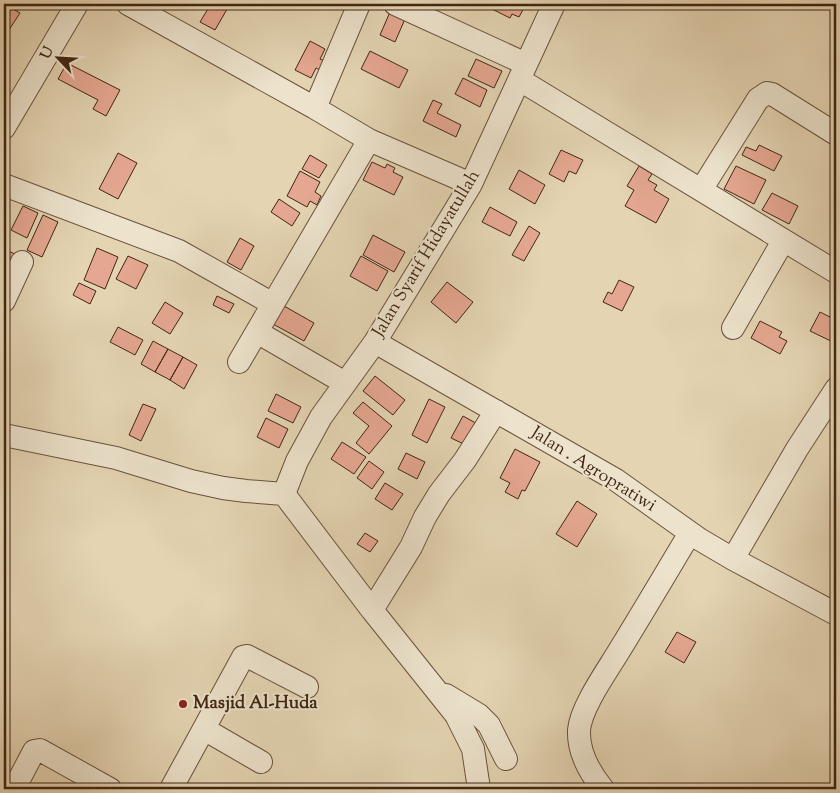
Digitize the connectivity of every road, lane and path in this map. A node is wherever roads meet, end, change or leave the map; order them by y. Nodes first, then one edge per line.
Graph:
1 (77, 4) edge
2 (128, 4) edge
3 (359, 4) edge
4 (395, 4) edge
5 (553, 4) edge
6 (523, 72) junction
7 (315, 108) junction
8 (4, 128) edge
9 (836, 134) edge
10 (369, 140) junction
11 (471, 184) junction
12 (4, 185) edge
13 (701, 190) junction
14 (783, 241) junction
15 (22, 262) dead end
16 (836, 272) edge
17 (4, 301) edge
18 (274, 304) junction
19 (733, 328) dead end
20 (257, 332) junction
21 (375, 342) junction
22 (239, 362) dead end
23 (345, 383) junction
24 (836, 389) edge
25 (496, 412) junction
26 (4, 435) edge
27 (284, 494) junction
28 (690, 533) junction
29 (733, 559) junction
30 (372, 610) junction
31 (836, 614) edge
32 (308, 687) dead end
33 (437, 689) junction
34 (204, 729) junction
35 (506, 759) dead end
36 (261, 762) dead end
37 (14, 789) edge
38 (110, 789) edge
39 (171, 789) edge
40 (479, 789) edge
41 (603, 789) edge

1 - 8 street
2 - 7 street
3 - 7 street
4 - 6 street
5 - 6 street, Jalan Syarif Hidayatullah
6 - 11 street, Jalan Syarif Hidayatullah
6 - 13 street
7 - 10 street
9 - 13 street
10 - 11 street
10 - 18 street
11 - 21 street, Jalan Syarif Hidayatullah
12 - 18 street
13 - 14 street
14 - 16 street
14 - 19 street
15 - 17 street
18 - 20 street
20 - 22 street
20 - 23 street
21 - 23 street, Jalan Syarif Hidayatullah
21 - 25 street, Jalan . Agropratiwi
23 - 27 street, Jalan Syarif Hidayatullah
24 - 29 street
25 - 28 street, Jalan . Agropratiwi
25 - 30 street
26 - 27 street
27 - 30 street
28 - 29 street, Jalan . Agropratiwi
28 - 41 street
29 - 31 street, Jalan . Agropratiwi
30 - 33 street
32 - 34 street
33 - 35 street
33 - 40 street
34 - 36 street
34 - 39 street
37 - 38 street

